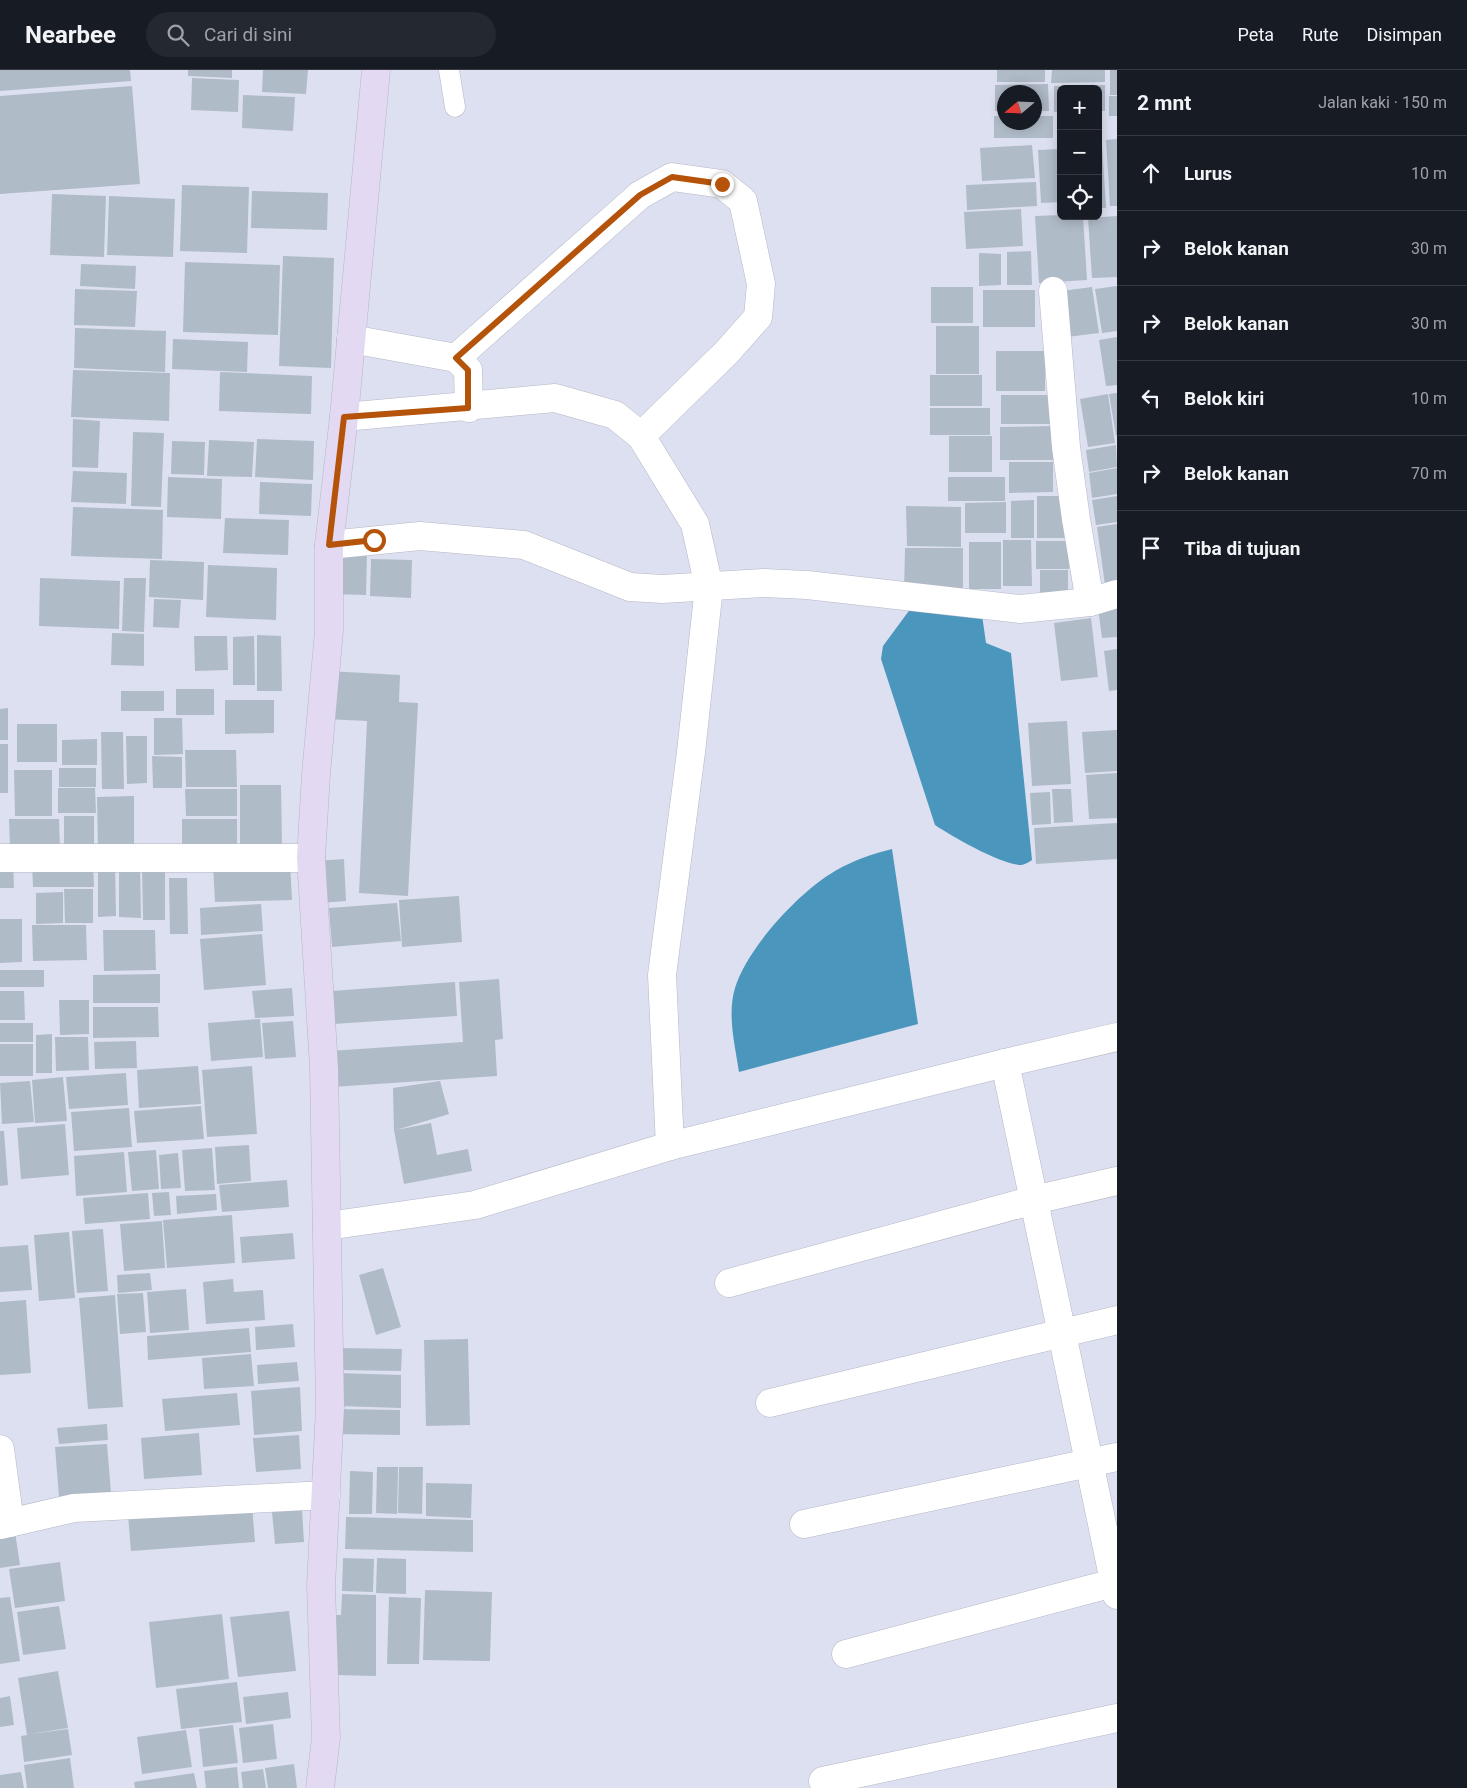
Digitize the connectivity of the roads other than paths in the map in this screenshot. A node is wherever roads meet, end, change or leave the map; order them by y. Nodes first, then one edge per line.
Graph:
1 (376, 70) edge
2 (449, 70) edge
3 (455, 106) dead end
4 (1053, 291) dead end
5 (351, 339) junction
6 (456, 358) junction
7 (468, 408) junction
8 (344, 417) junction
9 (642, 436) junction
10 (329, 545) junction
11 (709, 587) junction
12 (1117, 594) edge
13 (1090, 602) junction
14 (0, 858) edge
15 (311, 858) junction
16 (1117, 1037) edge
17 (1005, 1063) junction
18 (670, 1146) junction
19 (1117, 1181) edge
20 (1034, 1200) junction
21 (328, 1226) junction
22 (729, 1283) dead end
23 (1117, 1320) edge
24 (1062, 1333) junction
25 (770, 1403) dead end
26 (0, 1449) edge
27 (1117, 1457) edge
28 (1090, 1464) junction
29 (326, 1495) junction
30 (5, 1524) edge
31 (804, 1524) dead end
32 (1116, 1586) edge
33 (846, 1654) dead end
34 (1117, 1718) edge
35 (823, 1781) dead end
36 (320, 1788) edge

1 - 5 street
2 - 3 lane
4 - 13 street
5 - 6 street
5 - 8 street
6 - 7 street
6 - 9 street
7 - 8 street
7 - 9 street
8 - 10 street
9 - 11 street
10 - 11 street
10 - 15 street
11 - 13 street
11 - 18 street
12 - 13 street
14 - 15 street
15 - 21 street
16 - 17 street
17 - 18 street
17 - 20 street
18 - 21 street
19 - 20 street
20 - 22 street
20 - 24 street
21 - 29 street
23 - 24 street
24 - 25 street
24 - 28 street
26 - 30 street
27 - 28 street
28 - 31 street
28 - 32 street
29 - 30 street
29 - 36 street
32 - 33 street
34 - 35 street

